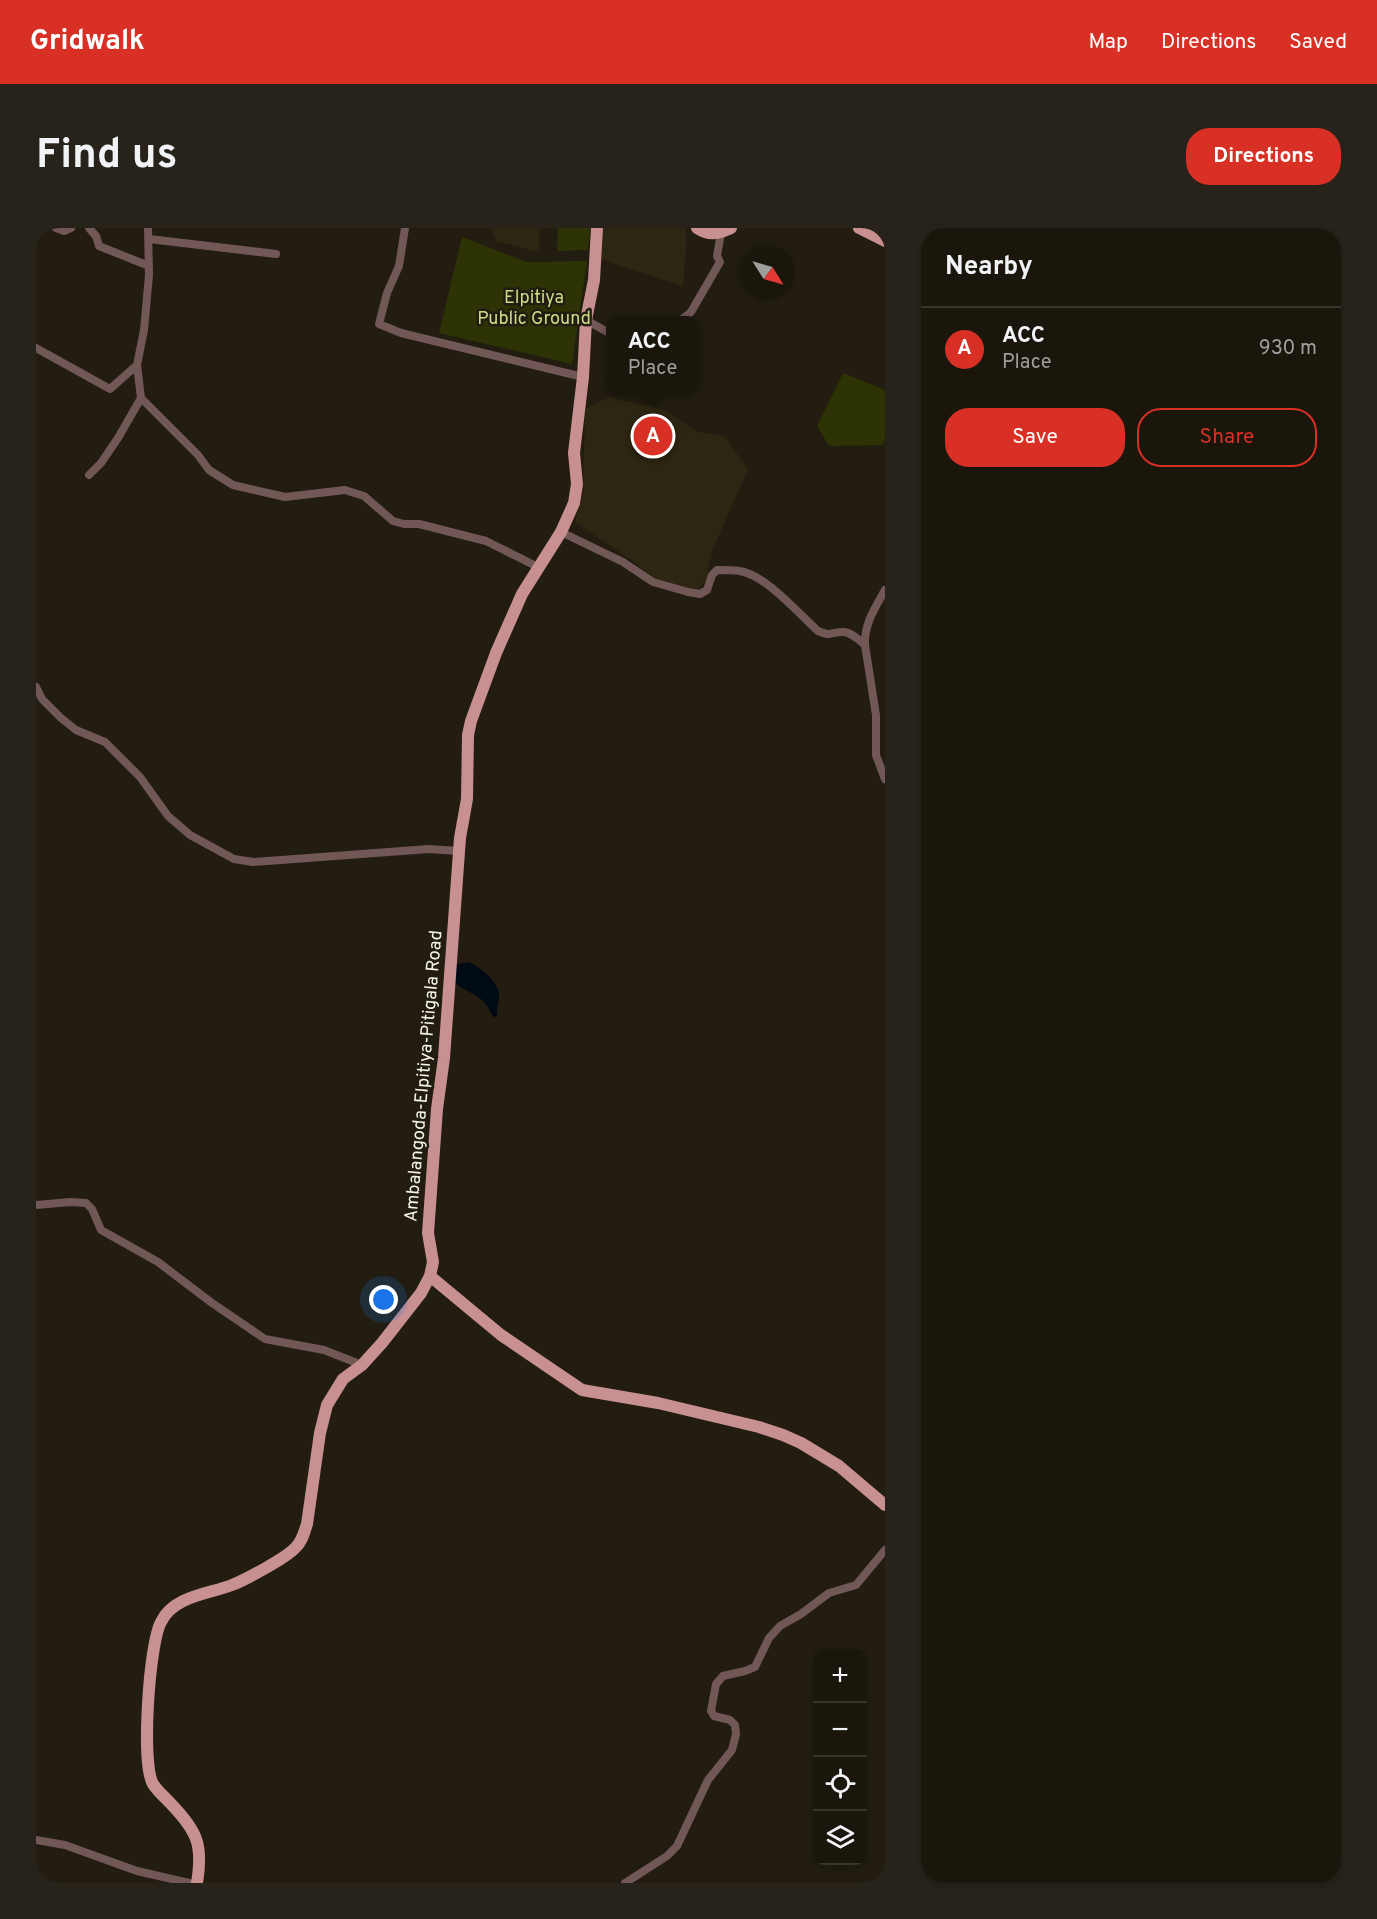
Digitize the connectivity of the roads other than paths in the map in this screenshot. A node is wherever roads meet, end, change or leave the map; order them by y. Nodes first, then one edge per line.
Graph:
1 (56, 228) edge
2 (71, 228) edge
3 (89, 228) edge
4 (148, 228) edge
5 (405, 228) edge
6 (597, 228) edge
7 (697, 228) edge
8 (859, 228) edge
9 (726, 231) edge
10 (149, 239) junction
11 (885, 241) edge
12 (276, 254) dead end
13 (149, 266) junction
14 (687, 316) edge
15 (586, 320) junction
16 (606, 331) edge
17 (36, 348) edge
18 (137, 364) junction
19 (583, 377) junction
20 (141, 398) junction
21 (89, 476) dead end
22 (561, 532) junction
23 (538, 567) junction
24 (885, 590) edge
25 (865, 645) junction
26 (36, 687) edge
27 (39, 702) edge
28 (885, 779) edge
29 (460, 851) junction
30 (36, 1204) edge
31 (430, 1276) junction
32 (362, 1365) junction
33 (885, 1506) edge
34 (885, 1550) edge
35 (36, 1840) edge
36 (189, 1883) edge
37 (197, 1883) edge
38 (625, 1883) edge

1 - 2 street
3 - 13 street
4 - 10 street
5 - 19 street
6 - 15 main road, Ambalangoda-Elpitiya-Pitigala Road
7 - 9 main road
8 - 11 main road
9 - 14 street
10 - 12 street
10 - 13 street
13 - 18 street
15 - 16 street
15 - 19 main road, Ambalangoda-Elpitiya-Pitigala Road
17 - 18 street
18 - 20 street
19 - 22 main road, Ambalangoda-Elpitiya-Pitigala Road
20 - 21 street
20 - 23 street
22 - 23 main road, Ambalangoda-Elpitiya-Pitigala Road
22 - 25 street
23 - 29 main road, Ambalangoda-Elpitiya-Pitigala Road
24 - 25 street
25 - 28 street
26 - 27 street
27 - 29 street
29 - 31 main road, Ambalangoda-Elpitiya-Pitigala Road
30 - 32 street
31 - 32 main road, Ambalangoda-Elpitiya-Pitigala Road
31 - 33 main road
32 - 37 main road, Ambalangoda-Elpitiya-Pitigala Road
34 - 38 street
35 - 36 street

